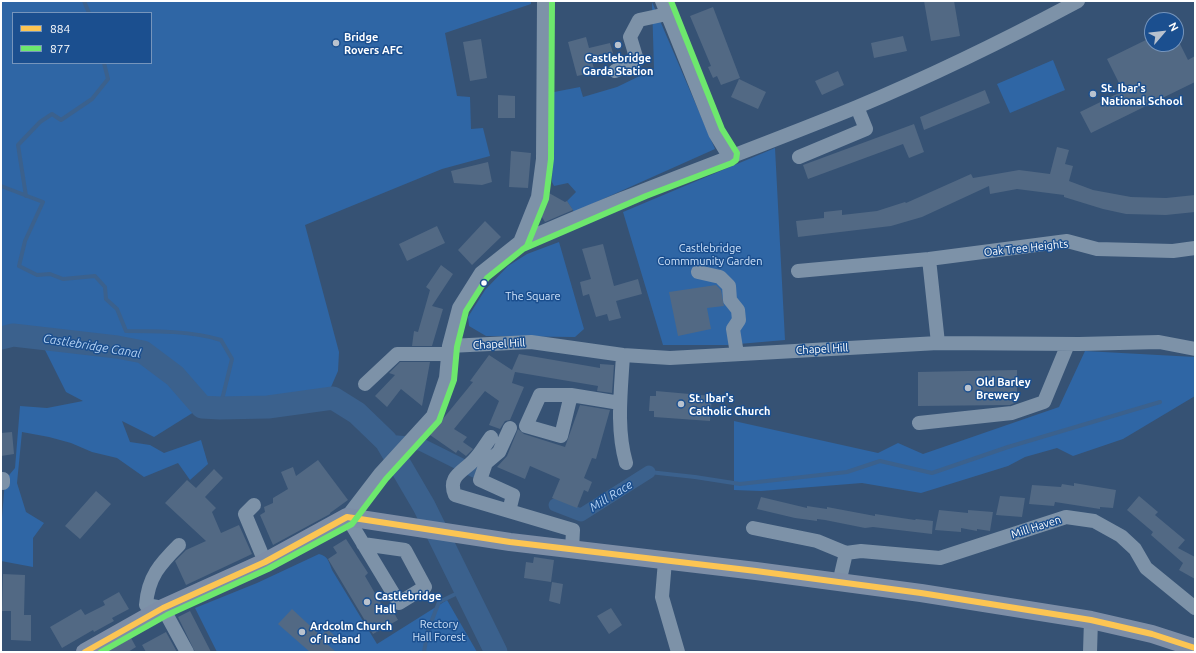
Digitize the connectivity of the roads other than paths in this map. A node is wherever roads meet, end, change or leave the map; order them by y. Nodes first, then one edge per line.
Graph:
1 (544, 1) edge
2 (1078, 1) edge
3 (665, 7) edge
4 (615, 71) dead end
5 (857, 107) junction
6 (729, 156) junction
7 (799, 157) dead end
8 (520, 242) junction
9 (1195, 248) edge
10 (929, 259) junction
11 (798, 271) dead end
12 (698, 272) dead end
13 (938, 343) junction
14 (1068, 344) junction
15 (1195, 349) edge
16 (449, 350) junction
17 (737, 354) junction
18 (623, 355) junction
19 (365, 384) dead end
20 (571, 395) dead end
21 (620, 403) junction
22 (919, 423) dead end
23 (510, 428) dead end
24 (491, 437) dead end
25 (626, 463) dead end
26 (254, 505) dead end
27 (509, 511) junction
28 (347, 517) junction
29 (753, 528) dead end
30 (363, 544) junction
31 (179, 545) dead end
32 (572, 550) junction
33 (846, 553) junction
34 (665, 561) junction
35 (265, 562) junction
36 (839, 583) junction
37 (163, 608) junction
38 (1195, 608) edge
39 (1091, 620) junction
40 (1195, 648) edge
41 (88, 651) edge
42 (187, 652) edge
43 (678, 652) edge
44 (1090, 652) edge

1 - 8 street
2 - 5 street
3 - 4 street
3 - 6 street
5 - 6 street
5 - 7 street
6 - 8 street
8 - 16 street
9 - 10 street, Oak Tree Heights
10 - 11 street, Oak Tree Heights
10 - 13 street
12 - 17 street
13 - 14 street, Chapel Hill
13 - 17 street, Chapel Hill
14 - 15 street, Chapel Hill
14 - 22 street
16 - 18 street, Chapel Hill
16 - 19 street, Chapel Hill
16 - 28 street
17 - 18 street, Chapel Hill
18 - 21 street
20 - 21 street
21 - 25 street
23 - 27 street
24 - 27 street
26 - 35 street
27 - 32 street
28 - 30 street
28 - 32 main road
28 - 35 main road
29 - 33 street, Mill Haven
30 - 30 street
31 - 37 street
32 - 34 main road
33 - 36 street
33 - 38 street, Mill Haven
34 - 36 main road
34 - 43 street
35 - 37 main road
36 - 39 main road
37 - 41 main road
37 - 42 street
39 - 40 main road
39 - 44 street

